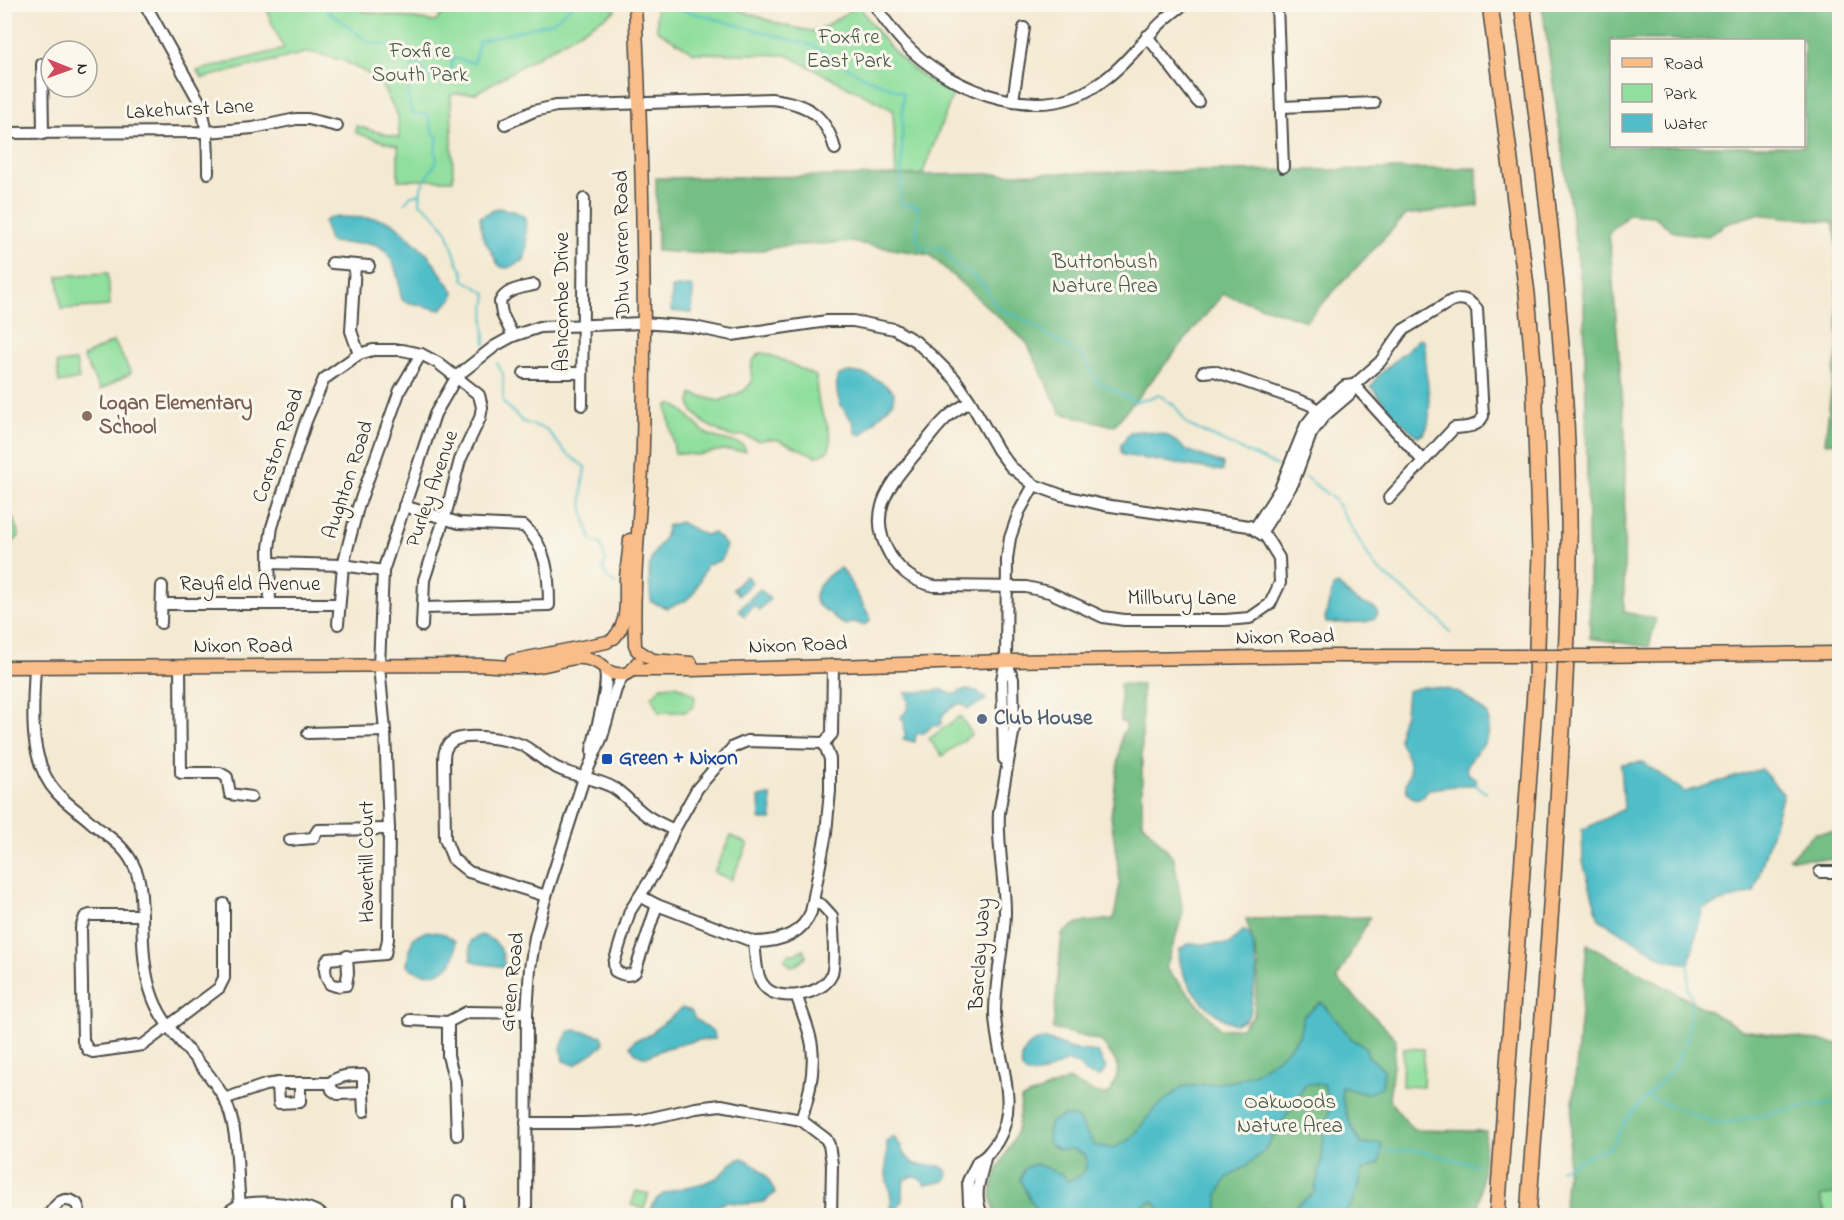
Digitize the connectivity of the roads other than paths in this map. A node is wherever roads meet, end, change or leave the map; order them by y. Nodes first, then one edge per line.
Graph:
1 (145, 4) edge
2 (635, 4) edge
3 (874, 4) edge
4 (1185, 4) edge
5 (1277, 4) edge
6 (1490, 4) edge
7 (1522, 4) edge
8 (1024, 28) dead end
9 (1147, 36) junction
10 (42, 99) edge
11 (1013, 100) junction
12 (1198, 102) dead end
13 (640, 103) junction
14 (1374, 103) dead end
15 (1282, 107) junction
16 (505, 124) dead end
17 (337, 126) dead end
18 (207, 132) junction
19 (4, 134) edge
20 (43, 134) junction
21 (835, 149) dead end
22 (1283, 167) dead end
23 (208, 173) dead end
24 (584, 199) dead end
25 (332, 263) dead end
26 (355, 265) junction
27 (369, 266) dead end
28 (534, 285) dead end
29 (643, 323) junction
30 (583, 325) junction
31 (513, 336) junction
32 (358, 354) junction
33 (422, 354) junction
34 (1211, 368) dead end
35 (524, 373) dead end
36 (582, 373) junction
37 (457, 376) junction
38 (1354, 385) junction
39 (970, 401) junction
40 (582, 405) dead end
41 (1320, 414) junction
42 (1422, 460) junction
43 (640, 482) junction
44 (1034, 485) junction
45 (1389, 498) dead end
46 (404, 506) junction
47 (444, 518) junction
48 (1258, 531) junction
49 (269, 564) junction
50 (343, 565) junction
51 (383, 571) junction
52 (1008, 585) junction
53 (162, 586) dead end
54 (270, 603) junction
55 (162, 604) junction
56 (339, 604) junction
57 (423, 608) junction
58 (162, 623) dead end
59 (338, 624) dead end
60 (422, 626) dead end
61 (611, 640) junction
62 (636, 648) junction
63 (1839, 653) edge
64 (1006, 661) junction
65 (481, 665) junction
66 (833, 665) junction
67 (180, 666) junction
68 (379, 666) junction
69 (4, 667) edge
70 (34, 667) junction
71 (604, 668) junction
72 (731, 668) junction
73 (630, 672) junction
74 (385, 731) junction
75 (308, 733) dead end
76 (824, 743) junction
77 (591, 760) junction
78 (584, 778) junction
79 (250, 797) dead end
80 (389, 829) junction
81 (674, 830) junction
82 (290, 840) dead end
83 (1820, 872) dead end
84 (1839, 872) edge
85 (546, 896) junction
86 (640, 896) junction
87 (814, 902) junction
88 (224, 904) dead end
89 (657, 905) junction
90 (142, 915) junction
91 (754, 942) junction
92 (346, 957) dead end
93 (797, 997) junction
94 (527, 1013) junction
95 (410, 1020) dead end
96 (448, 1022) junction
97 (168, 1025) junction
98 (278, 1083) junction
99 (300, 1083) junction
100 (330, 1083) junction
101 (363, 1093) junction
102 (224, 1100) junction
103 (364, 1111) dead end
104 (801, 1120) junction
105 (526, 1123) junction
106 (457, 1135) dead end
107 (459, 1201) dead end
108 (240, 1205) junction
109 (48, 1215) edge
110 (77, 1215) edge
111 (224, 1215) edge
112 (323, 1215) edge
113 (459, 1215) edge
114 (526, 1215) edge
115 (831, 1215) edge
116 (980, 1215) edge
117 (1497, 1215) edge
118 (1528, 1215) edge

1 - 18 street
2 - 13 main road, Dhu Varren Road
3 - 11 street
4 - 9 street
5 - 15 street
6 - 117 highway
7 - 118 highway
8 - 11 street
9 - 11 street
9 - 12 street
10 - 20 street
13 - 16 street
13 - 21 street
13 - 29 main road, Dhu Varren Road
14 - 15 street
15 - 22 street
17 - 18 street, Lakehurst Lane
18 - 20 street, Lakehurst Lane
18 - 23 street
19 - 20 street, Lakehurst Lane
24 - 30 street, Ashcombe Drive
25 - 26 street
26 - 27 street
26 - 32 street
28 - 31 street
29 - 30 street
29 - 39 street
29 - 43 main road, Dhu Varren Road
30 - 31 street
30 - 36 street, Ashcombe Drive
31 - 37 street
32 - 33 street, Corston Road
32 - 49 street, Corston Road
33 - 37 street, Corston Road
33 - 50 street, Aughton Road
34 - 41 street
35 - 36 street
36 - 40 street, Ashcombe Drive
37 - 46 street, Haverhill Court
37 - 47 street, Purley Avenue
38 - 41 street
38 - 42 street
38 - 42 street
39 - 44 street
39 - 52 street, Millbury Lane
41 - 48 street
42 - 45 street
43 - 61 main road, Dhu Varren Road
43 - 62 main road, Dhu Varren Road
44 - 48 street
44 - 52 street, Barclay Way
46 - 47 street
46 - 51 street, Haverhill Court
47 - 57 street, Purley Avenue
47 - 57 street
48 - 52 street, Millbury Lane
49 - 50 street
49 - 54 street, Corston Road
50 - 51 street
50 - 56 street, Aughton Road
51 - 68 street, Haverhill Court
52 - 64 street, Barclay Way
53 - 55 street, Rayfield Avenue
54 - 55 street, Rayfield Avenue
54 - 56 street, Rayfield Avenue
55 - 58 street, Rayfield Avenue
56 - 59 street, Aughton Road
57 - 60 street, Purley Avenue
61 - 62 main road
61 - 65 main road, Nixon Road
61 - 71 main road
62 - 72 main road, Nixon Road
62 - 73 main road
63 - 64 main road, Nixon Road, bridge
64 - 66 main road, Nixon Road
64 - 116 street, Barclay Way
65 - 68 main road, Nixon Road
65 - 71 main road, Nixon Road
66 - 72 main road, Nixon Road
66 - 76 street
67 - 68 main road, Nixon Road
67 - 70 main road, Nixon Road
67 - 79 street
68 - 74 street, Haverhill Court
69 - 70 main road, Nixon Road
70 - 90 street
71 - 73 main road
71 - 77 street, Green Road
72 - 73 main road, Nixon Road
73 - 77 street, Green Road
74 - 75 street
74 - 80 street, Haverhill Court
76 - 81 street
76 - 87 street
77 - 78 street, Green Road
78 - 81 street
78 - 85 street, Green Road
78 - 85 street
80 - 82 street
80 - 92 street, Haverhill Court
81 - 86 street
83 - 84 street
85 - 94 street, Green Road
86 - 89 street
86 - 89 street
87 - 91 street
87 - 93 street
88 - 97 street
89 - 91 street
90 - 97 street
90 - 97 street
91 - 93 street
93 - 104 street
94 - 96 street
94 - 105 street, Green Road
95 - 96 street
96 - 106 street
97 - 102 street
98 - 99 street
98 - 99 street
98 - 102 street
99 - 100 street
100 - 101 street
100 - 101 street
101 - 103 street
102 - 108 street
104 - 105 street
104 - 115 street
105 - 114 street, Green Road
107 - 113 street
108 - 111 street
108 - 112 street
109 - 110 street

